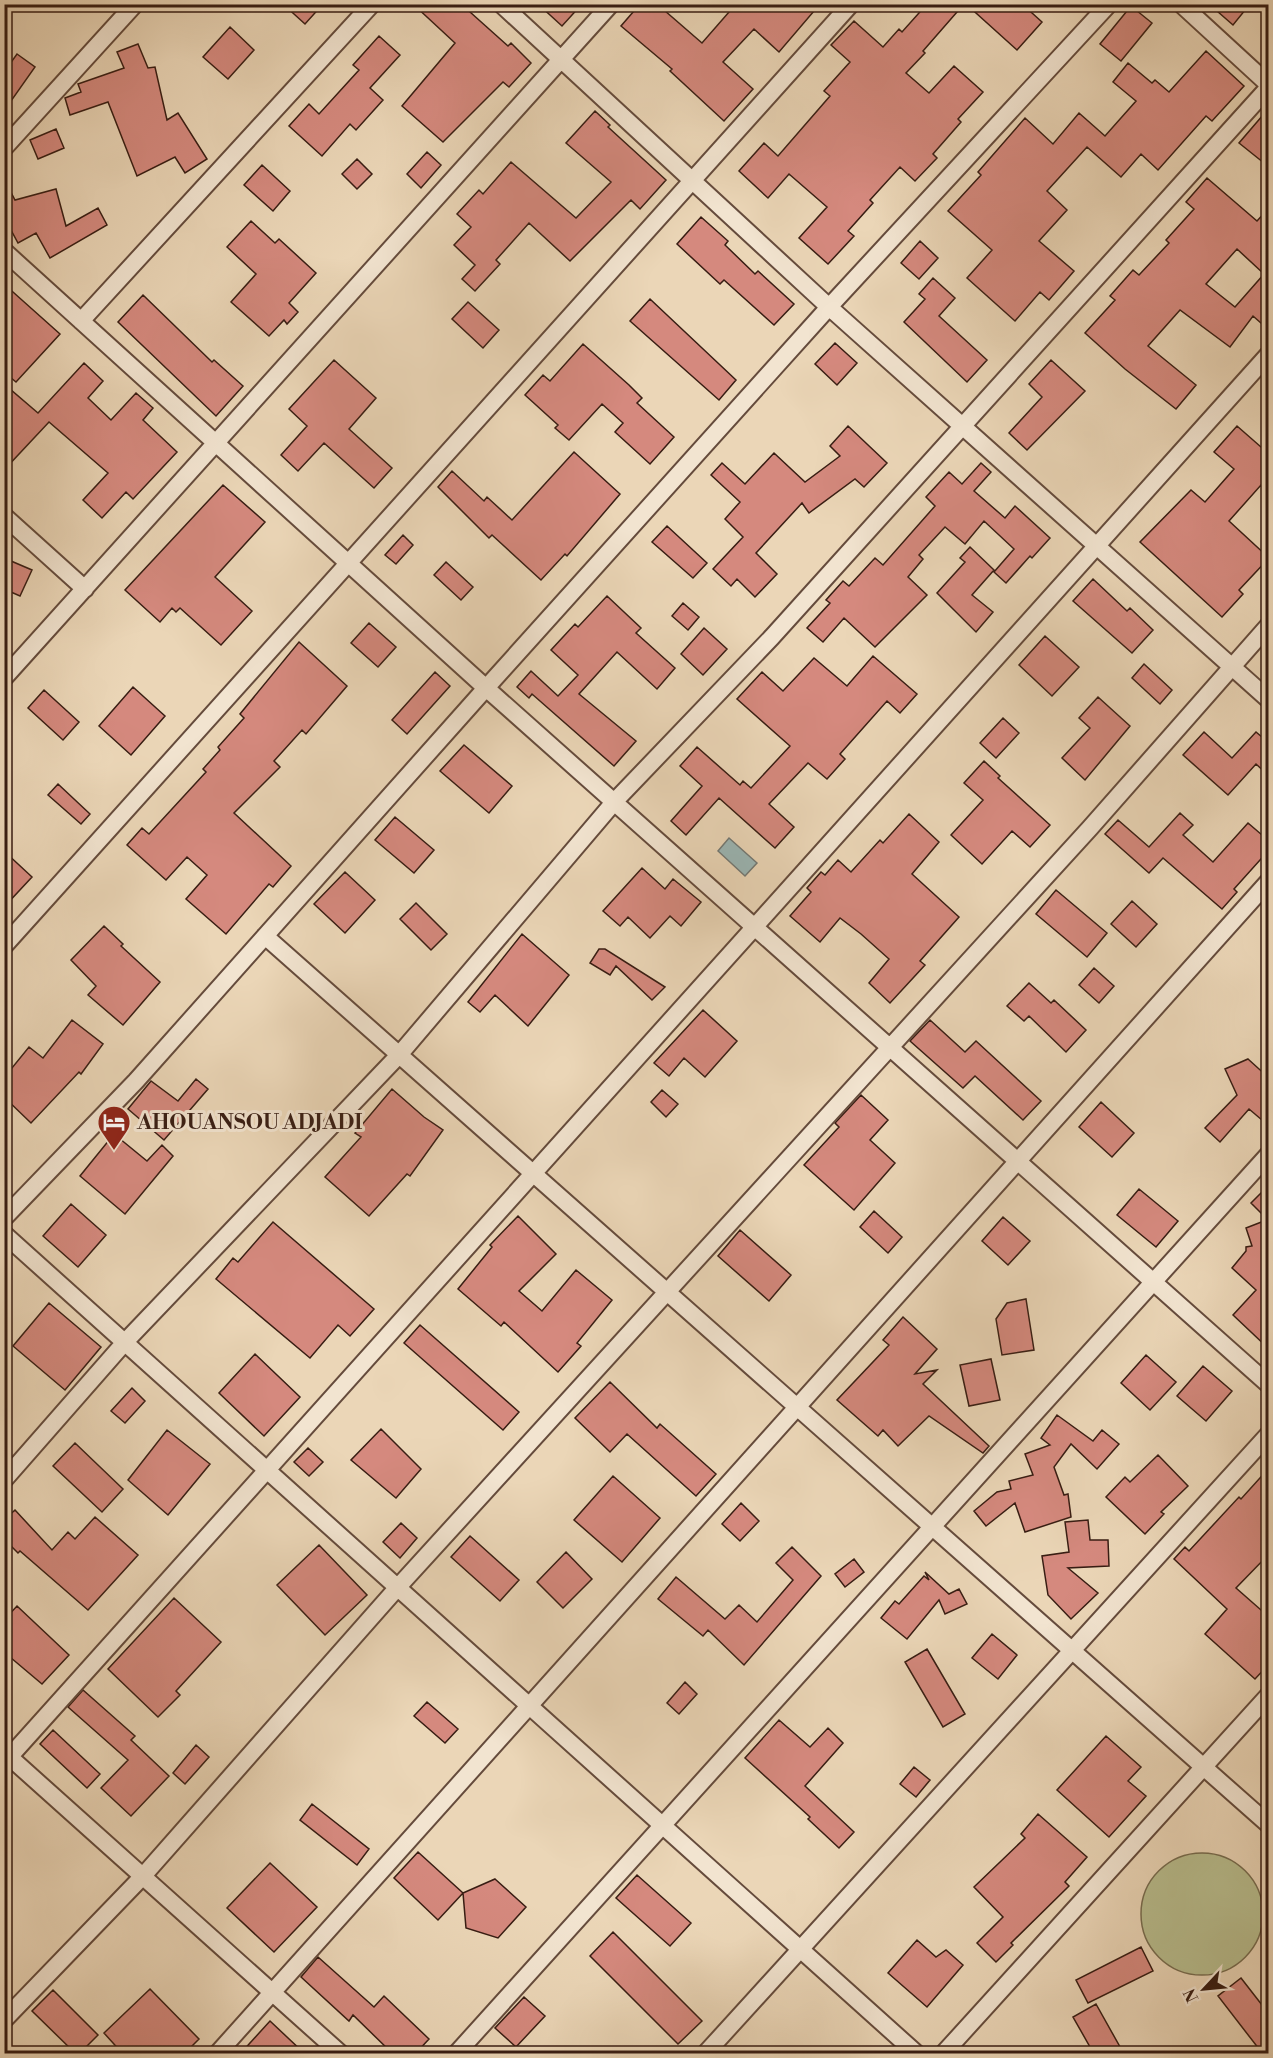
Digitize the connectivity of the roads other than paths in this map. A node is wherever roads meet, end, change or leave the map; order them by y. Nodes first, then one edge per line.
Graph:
1 (135, 4) edge
2 (372, 4) edge
3 (501, 4) edge
4 (611, 4) edge
5 (851, 4) edge
6 (1109, 4) edge
7 (1181, 4) edge
8 (562, 60) junction
9 (1269, 84) edge
10 (1269, 88) edge
11 (4, 148) edge
12 (693, 180) junction
13 (4, 251) edge
14 (829, 307) junction
15 (81, 321) junction
16 (1269, 355) edge
17 (964, 427) junction
18 (216, 443) junction
19 (4, 516) edge
20 (1096, 547) junction
21 (348, 564) junction
22 (85, 589) junction
23 (1269, 626) edge
24 (1233, 667) junction
25 (4, 678) edge
26 (486, 688) junction
27 (1269, 699) edge
28 (615, 801) junction
29 (1269, 882) edge
30 (756, 926) junction
31 (265, 936) junction
32 (4, 946) edge
33 (891, 1047) junction
34 (399, 1055) junction
35 (1269, 1155) edge
36 (1018, 1160) junction
37 (534, 1174) junction
38 (4, 1218) edge
39 (4, 1234) edge
40 (1154, 1282) junction
41 (666, 1291) junction
42 (125, 1342) junction
43 (1269, 1384) edge
44 (797, 1407) junction
45 (1269, 1434) edge
46 (268, 1470) junction
47 (4, 1480) edge
48 (933, 1527) junction
49 (398, 1587) junction
50 (1072, 1650) junction
51 (1269, 1696) edge
52 (530, 1705) junction
53 (6, 1757) edge
54 (1204, 1766) junction
55 (1269, 1824) edge
56 (663, 1825) junction
57 (143, 1876) junction
58 (801, 1949) junction
59 (272, 1992) junction
60 (4, 2020) edge
61 (217, 2054) edge
62 (341, 2054) edge
63 (456, 2054) edge
64 (705, 2054) edge
65 (917, 2054) edge
66 (943, 2054) edge

1 - 11 street
2 - 15 street
3 - 8 street
4 - 8 street
5 - 12 street
6 - 14 street
7 - 9 street
8 - 12 street
8 - 18 street
10 - 17 street
12 - 14 street
12 - 21 street
13 - 15 street
14 - 17 street
14 - 26 street
15 - 18 street
16 - 20 street
17 - 20 street
17 - 28 street
18 - 21 street
18 - 22 street
19 - 22 street
20 - 24 street
20 - 30 street
21 - 26 street
21 - 32 street
22 - 25 street
23 - 24 street
24 - 27 street
24 - 33 street
26 - 28 street
26 - 31 street
28 - 30 street
28 - 34 street
29 - 36 street
30 - 33 street
30 - 37 street
31 - 34 street
31 - 38 street
33 - 36 street
33 - 41 street
34 - 37 street
34 - 42 street
35 - 40 street
36 - 40 street
36 - 44 street
37 - 41 street
37 - 46 street
39 - 42 street
40 - 43 street
40 - 48 street
41 - 44 street
41 - 49 street
42 - 46 street
42 - 47 street
44 - 48 street
44 - 52 street
45 - 50 street
46 - 49 street
46 - 53 street
48 - 50 street
48 - 56 street
49 - 52 street
49 - 57 street
50 - 54 street
50 - 58 street
51 - 54 street
52 - 56 street
52 - 59 street
53 - 57 street
54 - 55 street
54 - 66 street
56 - 58 street
56 - 63 street
57 - 59 street
57 - 60 street
58 - 64 street
58 - 65 street
59 - 61 street
59 - 62 street

